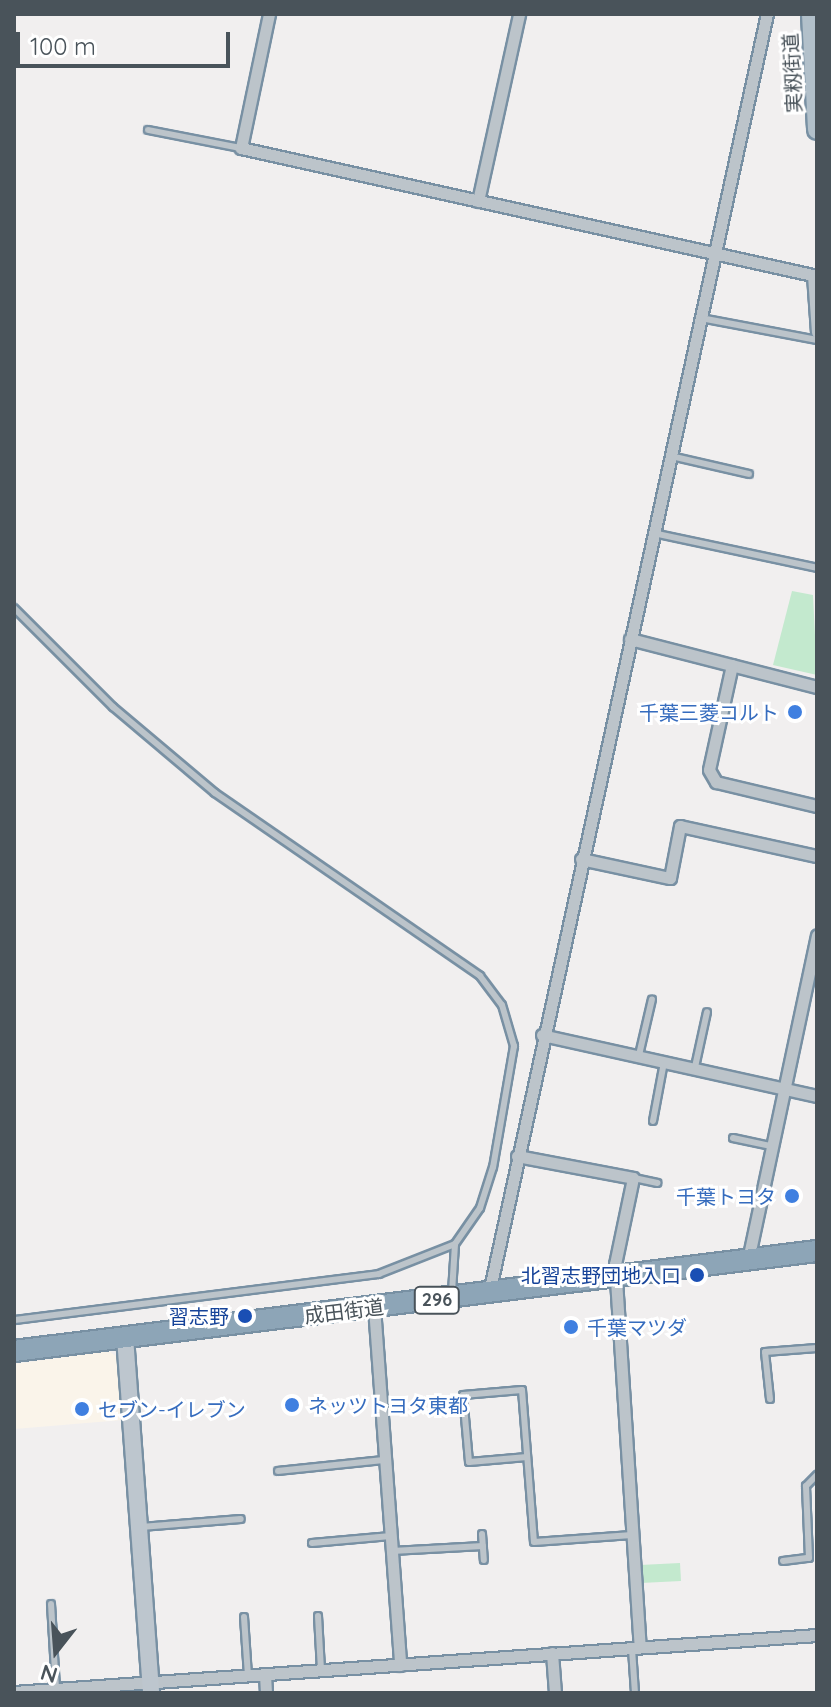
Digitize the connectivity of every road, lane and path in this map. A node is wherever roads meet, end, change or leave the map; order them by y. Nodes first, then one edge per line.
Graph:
1 (269, 14) edge
2 (519, 14) edge
3 (767, 14) edge
4 (811, 14) edge
5 (815, 76) edge
6 (148, 130) dead end
7 (817, 130) edge
8 (241, 148) junction
9 (478, 201) junction
10 (716, 253) junction
11 (815, 275) edge
12 (701, 318) junction
13 (817, 332) edge
14 (817, 340) edge
15 (671, 456) junction
16 (749, 474) dead end
17 (653, 533) junction
18 (817, 568) edge
19 (14, 608) edge
20 (630, 639) junction
21 (732, 665) junction
22 (817, 687) edge
23 (817, 806) edge
24 (817, 856) edge
25 (581, 859) junction
26 (817, 935) edge
27 (652, 999) dead end
28 (707, 1012) dead end
29 (542, 1035) junction
30 (639, 1055) junction
31 (664, 1061) junction
32 (695, 1067) junction
33 (783, 1087) junction
34 (817, 1096) edge
35 (653, 1121) dead end
36 (733, 1138) dead end
37 (771, 1146) junction
38 (517, 1156) junction
39 (633, 1178) junction
40 (657, 1183) dead end
41 (455, 1244) junction
42 (817, 1251) edge
43 (748, 1260) junction
44 (615, 1276) junction
45 (489, 1293) junction
46 (452, 1298) junction
47 (374, 1307) junction
48 (14, 1320) edge
49 (125, 1337) junction
50 (817, 1348) edge
51 (14, 1351) edge
52 (770, 1399) dead end
53 (527, 1457) junction
54 (385, 1460) junction
55 (278, 1471) dead end
56 (817, 1475) edge
57 (241, 1519) dead end
58 (139, 1527) junction
59 (482, 1534) dead end
60 (632, 1535) junction
61 (391, 1536) junction
62 (312, 1543) dead end
63 (483, 1546) junction
64 (392, 1551) junction
65 (484, 1560) dead end
66 (783, 1561) dead end
67 (51, 1604) dead end
68 (318, 1616) dead end
69 (244, 1617) dead end
70 (817, 1635) edge
71 (636, 1647) junction
72 (552, 1653) junction
73 (400, 1665) junction
74 (321, 1670) junction
75 (265, 1674) junction
76 (248, 1675) junction
77 (151, 1688) edge
78 (56, 1691) edge
79 (14, 1692) edge
80 (266, 1693) edge
81 (555, 1693) edge
82 (635, 1693) edge

1 - 8 street
2 - 9 street
3 - 10 street
4 - 5 main road, 実籾街道
5 - 7 main road, 実籾街道
6 - 8 lane
8 - 9 street
9 - 10 street
10 - 11 street
10 - 12 street
11 - 13 street
12 - 14 lane
12 - 15 street
15 - 16 lane
15 - 17 street
17 - 18 lane
17 - 20 street
19 - 41 lane
20 - 21 street
20 - 25 street
21 - 22 street
21 - 23 street
24 - 25 street
25 - 29 street
26 - 33 street
27 - 30 lane
28 - 32 lane
29 - 30 street
29 - 38 street
30 - 31 street
31 - 32 street
31 - 35 lane
32 - 33 street
33 - 34 street
33 - 37 street
36 - 37 lane
37 - 43 street
38 - 39 street
38 - 45 street
39 - 40 lane
39 - 44 street
41 - 46 lane
41 - 48 lane
42 - 43 highway, 成田街道 / 296
43 - 44 highway, 成田街道 / 296
44 - 45 highway, 成田街道 / 296
44 - 60 street
45 - 46 highway, 成田街道 / 296
46 - 47 highway, 成田街道 / 296
47 - 49 highway, 成田街道 / 296
47 - 54 street
49 - 51 highway, 成田街道 / 296
49 - 58 street
50 - 52 lane
53 - 53 lane
53 - 60 lane
54 - 55 lane
54 - 61 street
56 - 66 lane
57 - 58 lane
58 - 77 street
59 - 63 lane
60 - 71 street
61 - 62 lane
61 - 64 street
63 - 64 lane
63 - 65 lane
64 - 73 street
67 - 78 lane
68 - 74 lane
69 - 76 lane
70 - 71 street
71 - 72 street
71 - 82 lane
72 - 73 street
72 - 81 street
73 - 74 street
74 - 75 street
75 - 76 street
75 - 80 street
76 - 77 street
77 - 78 street
78 - 79 street

